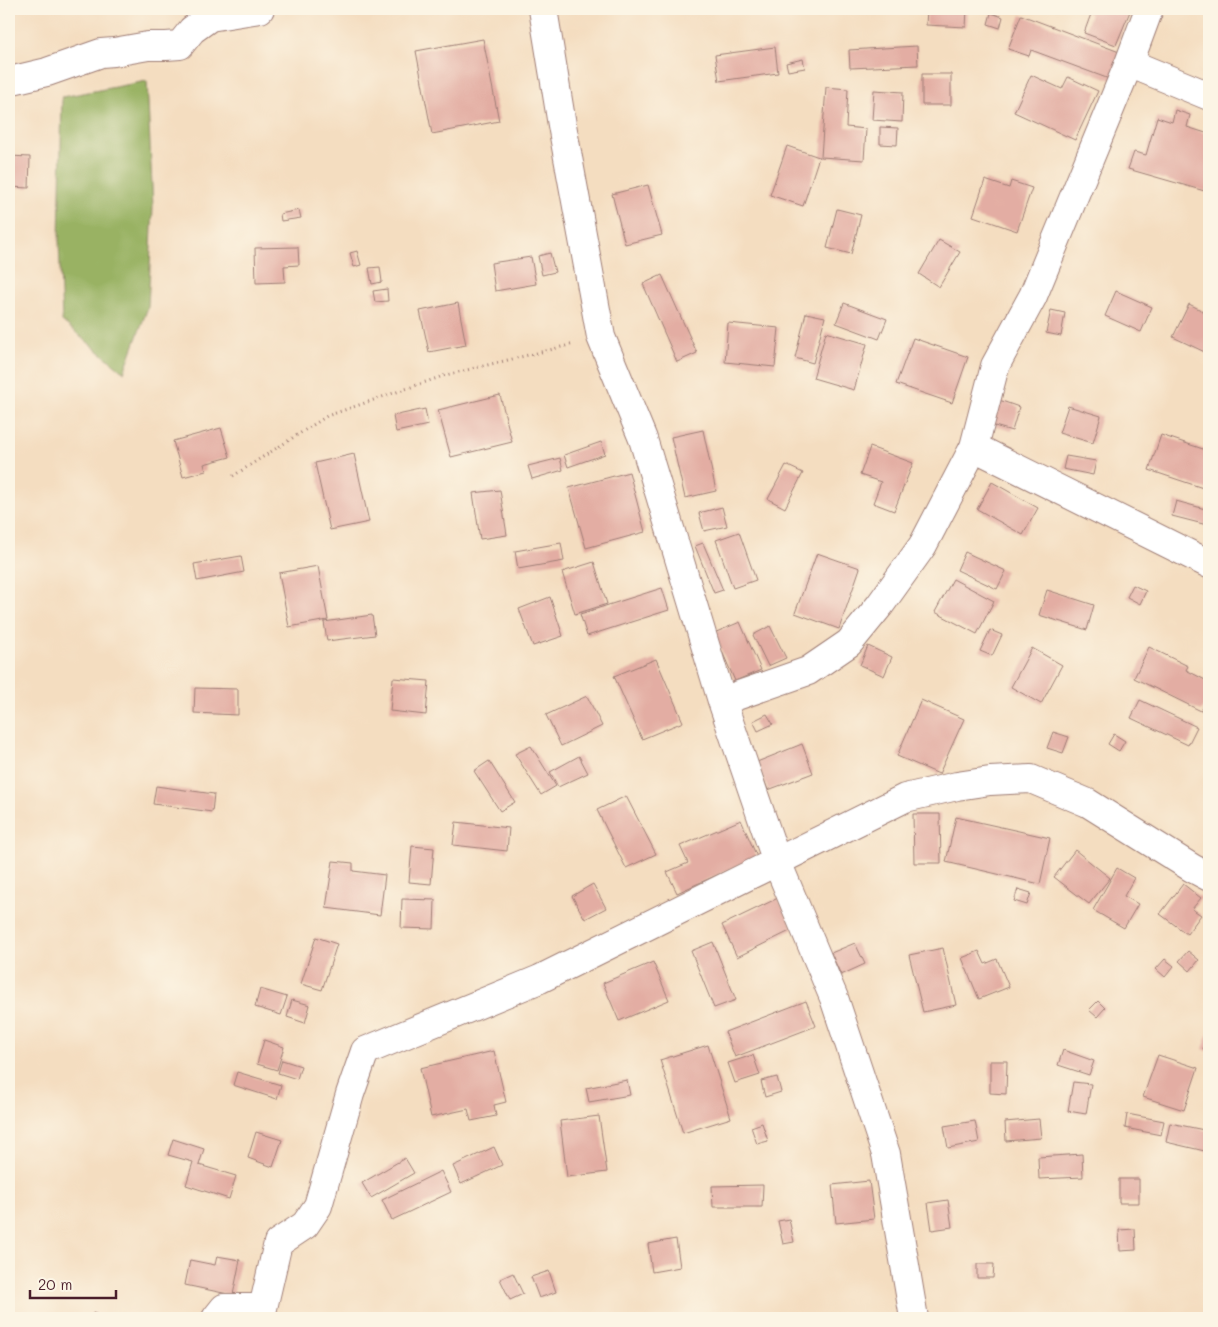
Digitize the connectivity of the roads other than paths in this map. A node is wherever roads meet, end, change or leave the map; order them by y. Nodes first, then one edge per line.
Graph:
1 (260, 9) edge
2 (543, 9) edge
3 (1149, 9) edge
4 (1129, 63) junction
5 (9, 81) edge
6 (1209, 96) edge
7 (974, 447) junction
8 (1209, 564) edge
9 (722, 701) junction
10 (777, 862) junction
11 (1209, 878) edge
12 (216, 1318) edge
13 (914, 1318) edge

1 - 5 street
2 - 9 street
3 - 4 street
4 - 6 street
4 - 7 street
7 - 8 street
7 - 9 street
9 - 10 street
10 - 11 street
10 - 12 street
10 - 13 street

